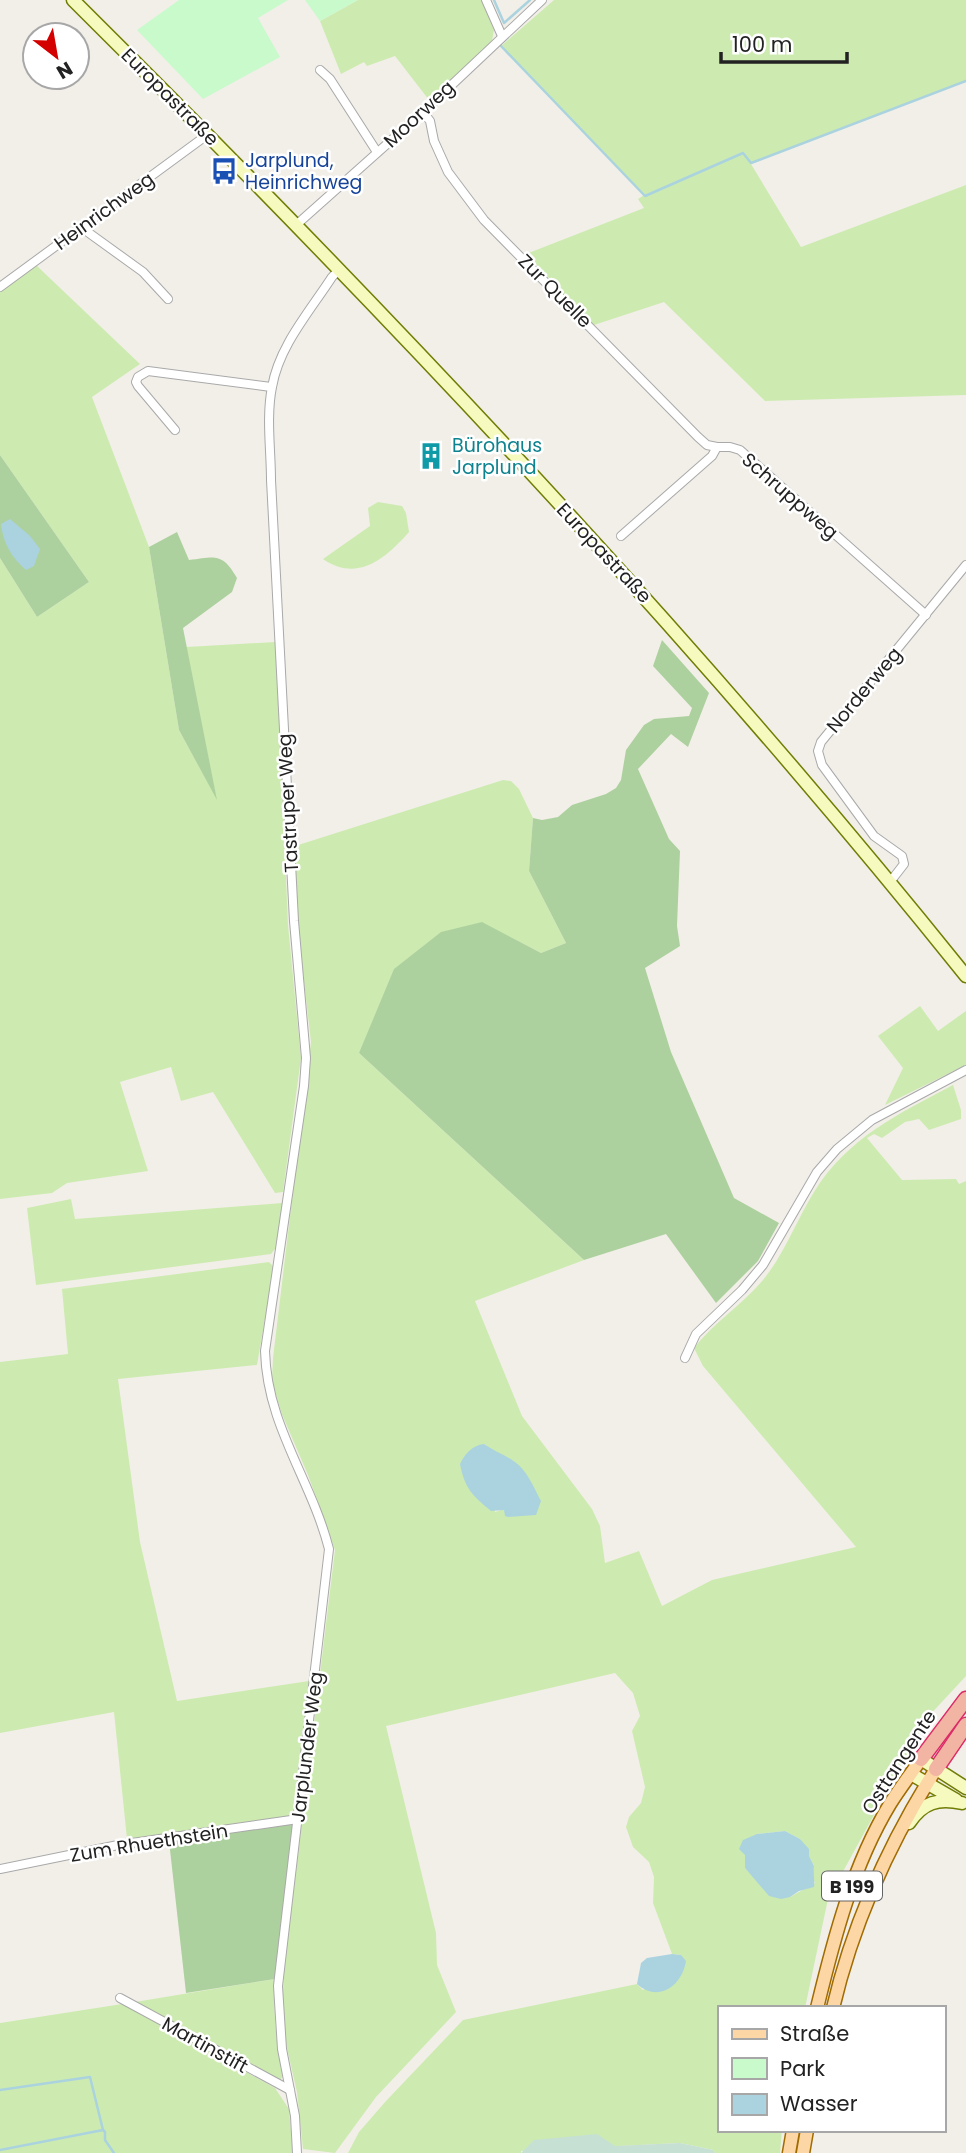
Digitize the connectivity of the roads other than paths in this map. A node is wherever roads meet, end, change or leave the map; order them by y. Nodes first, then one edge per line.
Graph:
1 (73, 0) edge
2 (486, 0) edge
3 (542, 0) edge
4 (502, 36) junction
5 (320, 70) dead end
6 (423, 112) junction
7 (207, 135) junction
8 (377, 152) junction
9 (83, 225) junction
10 (295, 226) junction
11 (338, 271) junction
12 (0, 286) edge
13 (168, 299) dead end
14 (271, 387) junction
15 (175, 430) dead end
16 (717, 447) junction
17 (621, 536) dead end
18 (966, 565) edge
19 (926, 615) junction
20 (890, 882) junction
21 (966, 976) edge
22 (966, 1070) edge
23 (265, 1351) joint
24 (685, 1358) dead end
25 (966, 1699) edge
26 (966, 1725) edge
27 (921, 1759) junction
28 (936, 1769) junction
29 (911, 1774) junction
30 (927, 1783) junction
31 (966, 1788) edge
32 (964, 1804) edge
33 (298, 1819) junction
34 (889, 1852) junction
35 (0, 1869) edge
36 (120, 1998) dead end
37 (818, 2006) edge
38 (834, 2006) edge
39 (290, 2090) junction
40 (793, 2132) edge
41 (807, 2132) edge
42 (297, 2153) edge
43 (789, 2153) edge
44 (803, 2153) edge

1 - 7 main road, Europastraße
2 - 4 street
3 - 4 street, Moorweg
4 - 6 street, Moorweg
5 - 8 street
6 - 8 street, Moorweg
6 - 16 street, Zur Quelle
7 - 9 street, Heinrichweg
7 - 10 main road, Europastraße
8 - 10 street, Moorweg
9 - 12 street, Heinrichweg
9 - 13 street
10 - 11 main road, Europastraße
11 - 14 street, Tastruper Weg
11 - 20 main road, Europastraße
14 - 15 street
14 - 23 street, Tastruper Weg
16 - 17 street, Schruppweg
16 - 19 street, Schruppweg
18 - 19 street, Norderweg
19 - 20 street, Norderweg
20 - 21 main road, Europastraße
22 - 24 street
23 - 33 street, Jarplunder Weg
25 - 27 highway, Osttangente / B 199
26 - 28 highway, Osttangente / B 199
27 - 28 main road
27 - 29 main road, Osttangente / B 199
28 - 30 main road, Osttangente / B 199
28 - 31 main road
29 - 30 main road
29 - 37 main road, Osttangente / B 199
30 - 32 main road
30 - 34 main road, Osttangente / B 199
32 - 34 main road
33 - 35 street, Zum Rhuethstein
33 - 39 street, Jarplunder Weg
34 - 38 main road, Osttangente / B 199
36 - 39 street, Martinstift
39 - 42 street, Jarplunder Weg
40 - 43 main road
41 - 44 main road

